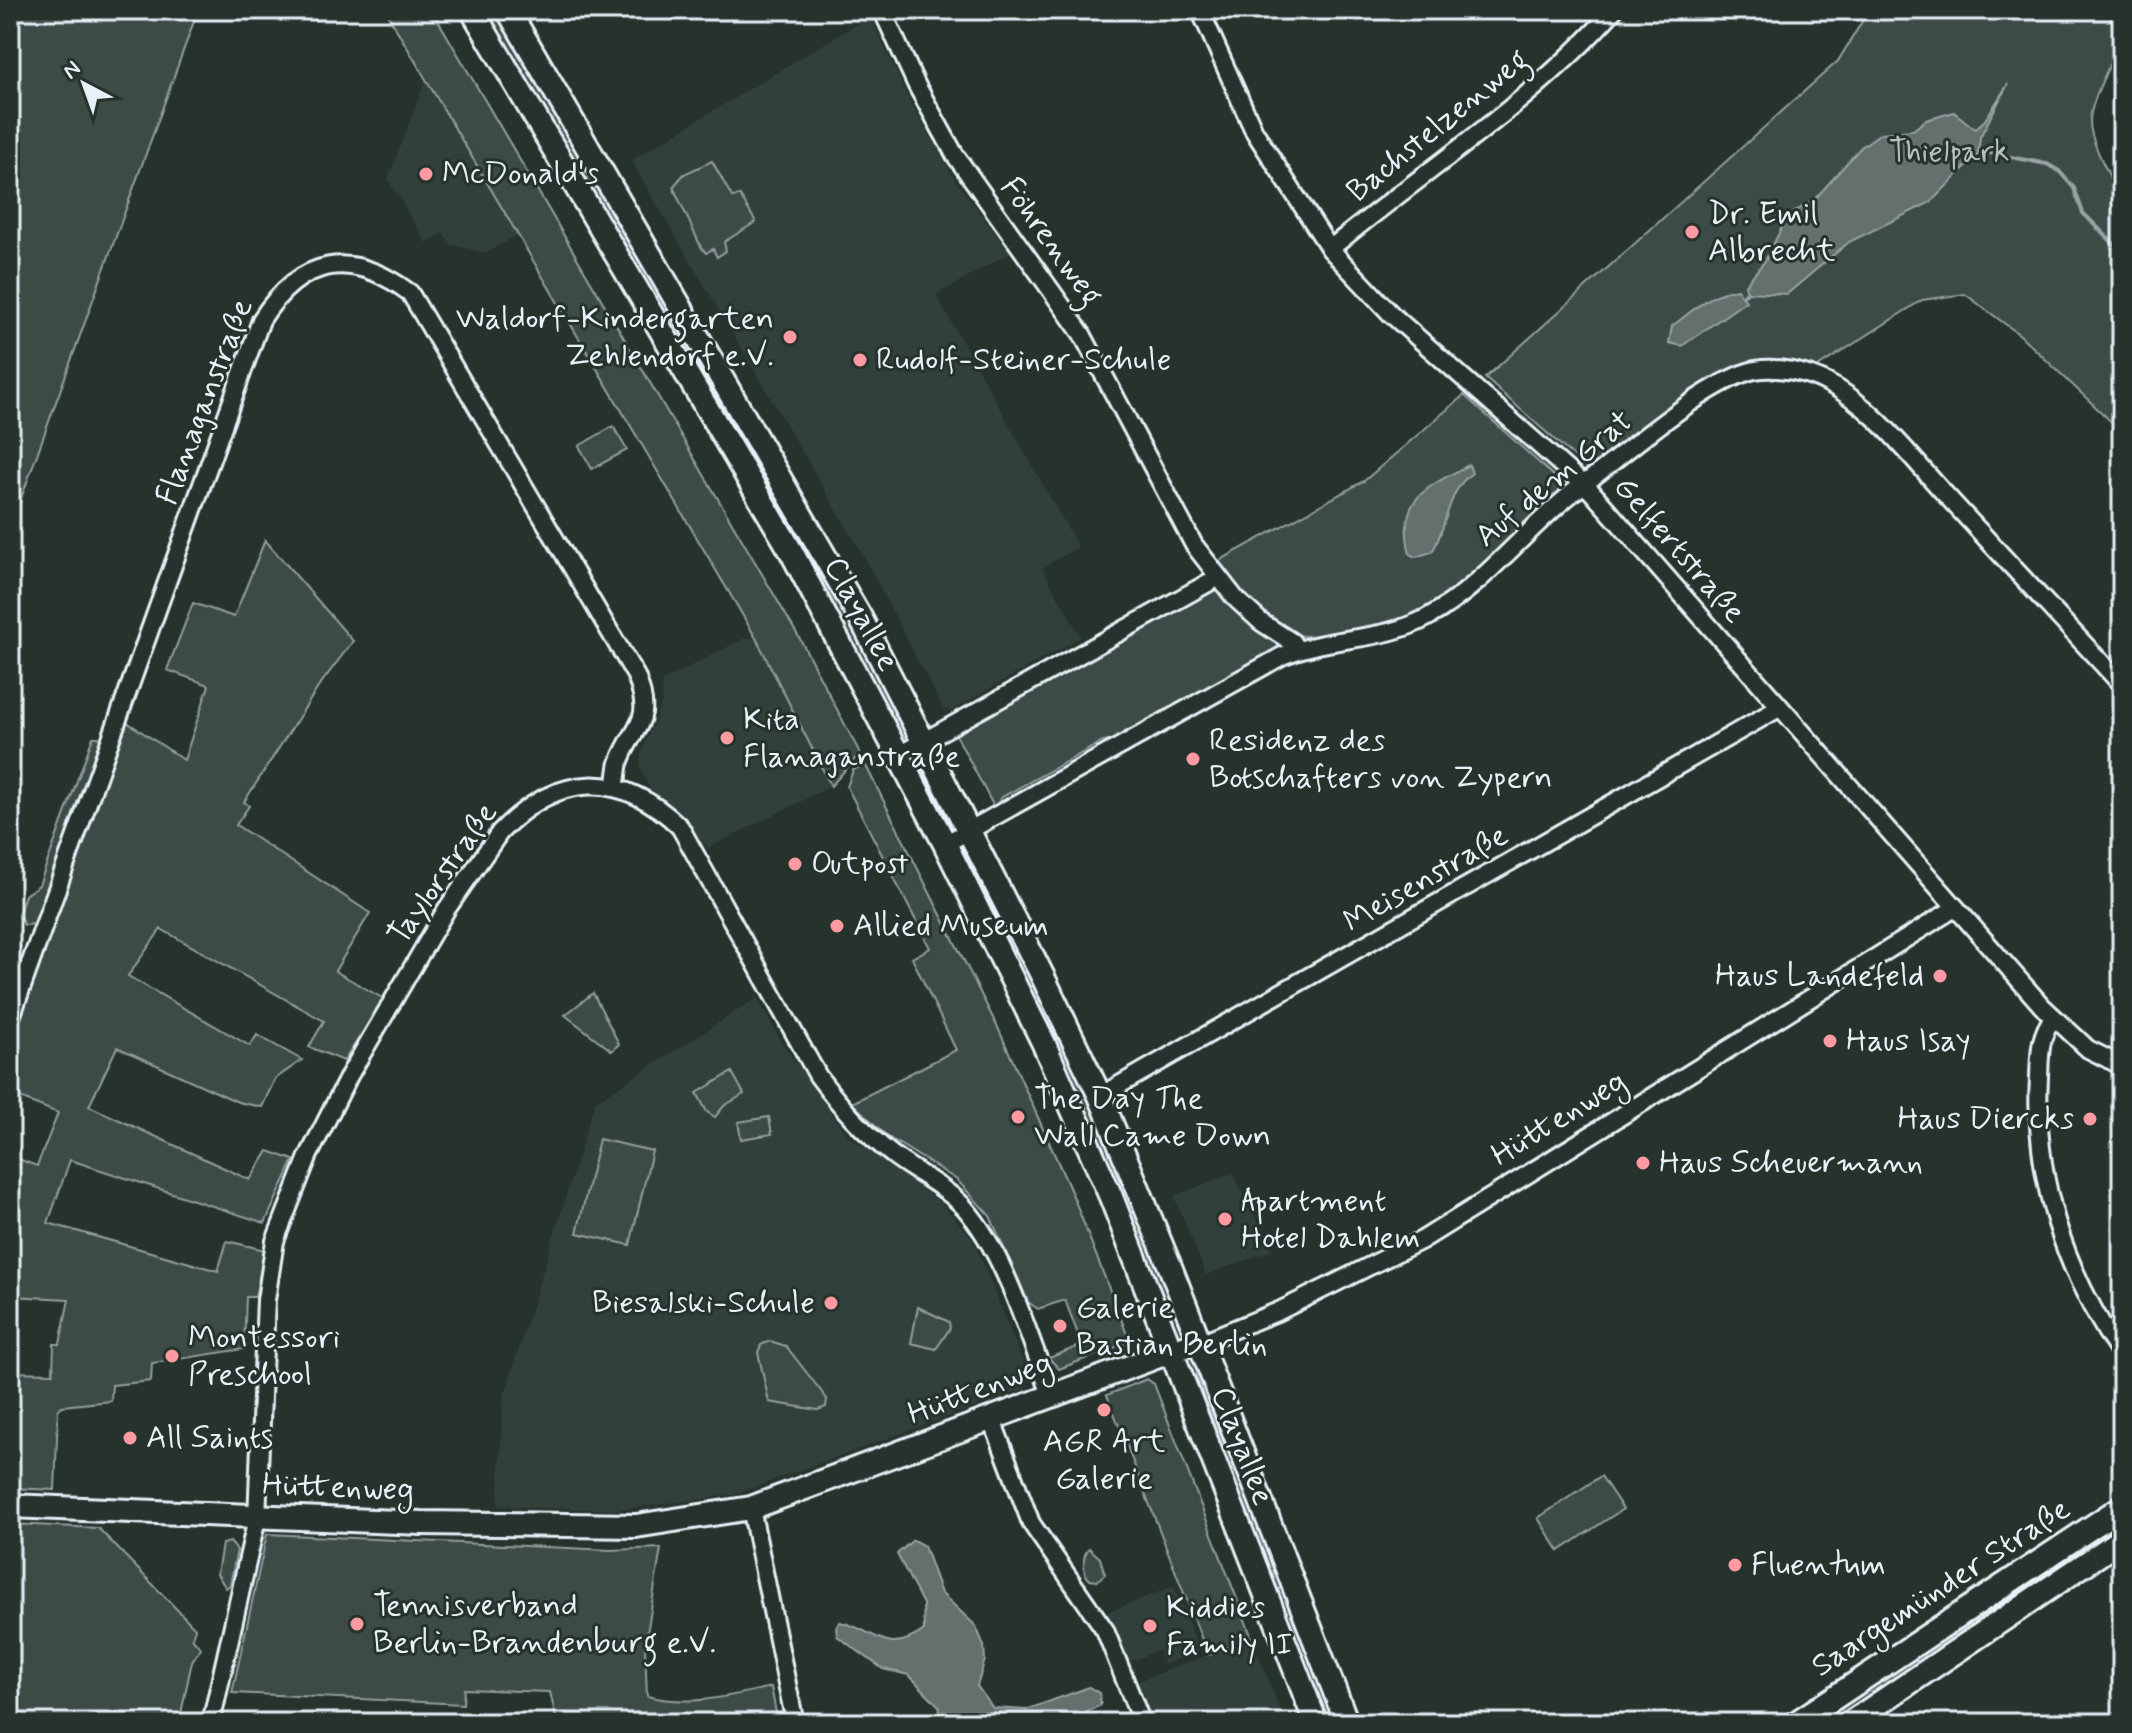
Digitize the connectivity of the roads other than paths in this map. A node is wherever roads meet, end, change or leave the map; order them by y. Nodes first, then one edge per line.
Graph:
1 (472, 10) edge
2 (508, 10) edge
3 (882, 10) edge
4 (1200, 10) edge
5 (1614, 10) edge
6 (1330, 249) junction
7 (1583, 485) junction
8 (1217, 578) junction
9 (1297, 650) junction
10 (2122, 685) edge
11 (1779, 708) junction
12 (925, 741) junction
13 (899, 755) junction
14 (615, 788) junction
15 (971, 830) junction
16 (945, 844) junction
17 (1955, 908) junction
18 (2053, 1018) junction
19 (10, 1020) edge
20 (2122, 1066) edge
21 (1100, 1096) junction
22 (1200, 1343) junction
23 (1171, 1351) junction
24 (2122, 1356) edge
25 (1052, 1397) junction
26 (992, 1420) junction
27 (10, 1506) edge
28 (2122, 1507) edge
29 (751, 1508) junction
30 (257, 1518) junction
31 (2122, 1539) edge
32 (211, 1723) edge
33 (795, 1723) edge
34 (1142, 1723) edge
35 (1316, 1723) edge
36 (1347, 1723) edge
37 (1796, 1723) edge
38 (1850, 1723) edge

1 - 13 main road, Clayallee
2 - 12 main road, Clayallee
3 - 8 street, Föhrenweg
4 - 6 street, Gelfertstraße
5 - 6 street, Bachstelzenweg
6 - 7 street, Gelfertstraße
7 - 9 street, Auf dem Grat
7 - 10 street, Auf dem Grat
7 - 11 street, Gelfertstraße
8 - 9 street, Föhrenweg
8 - 12 street
9 - 15 street, Auf dem Grat
11 - 17 street, Gelfertstraße
11 - 21 street, Meisenstraße
12 - 13 street
12 - 15 main road, Clayallee
13 - 16 main road, Clayallee
14 - 19 street, Flanaganstraße
14 - 25 street, Taylorstraße
14 - 30 street, Taylorstraße
15 - 16 street, Auf dem Grat
15 - 21 main road, Clayallee
16 - 23 main road, Clayallee
17 - 18 street, Gelfertstraße
17 - 22 street, Hüttenweg
18 - 20 street, Gelfertstraße
18 - 24 street
21 - 22 main road, Clayallee
22 - 23 main road, Hüttenweg
22 - 36 main road, Clayallee
23 - 25 main road, Hüttenweg
23 - 35 main road, Clayallee
25 - 26 main road, Hüttenweg
26 - 29 main road, Hüttenweg
26 - 34 street
27 - 30 main road, Hüttenweg
28 - 37 main road, Saargemünder Straße
29 - 30 main road, Hüttenweg
29 - 33 street
30 - 32 street, Taylorstraße
31 - 38 main road, Saargemünder Straße

